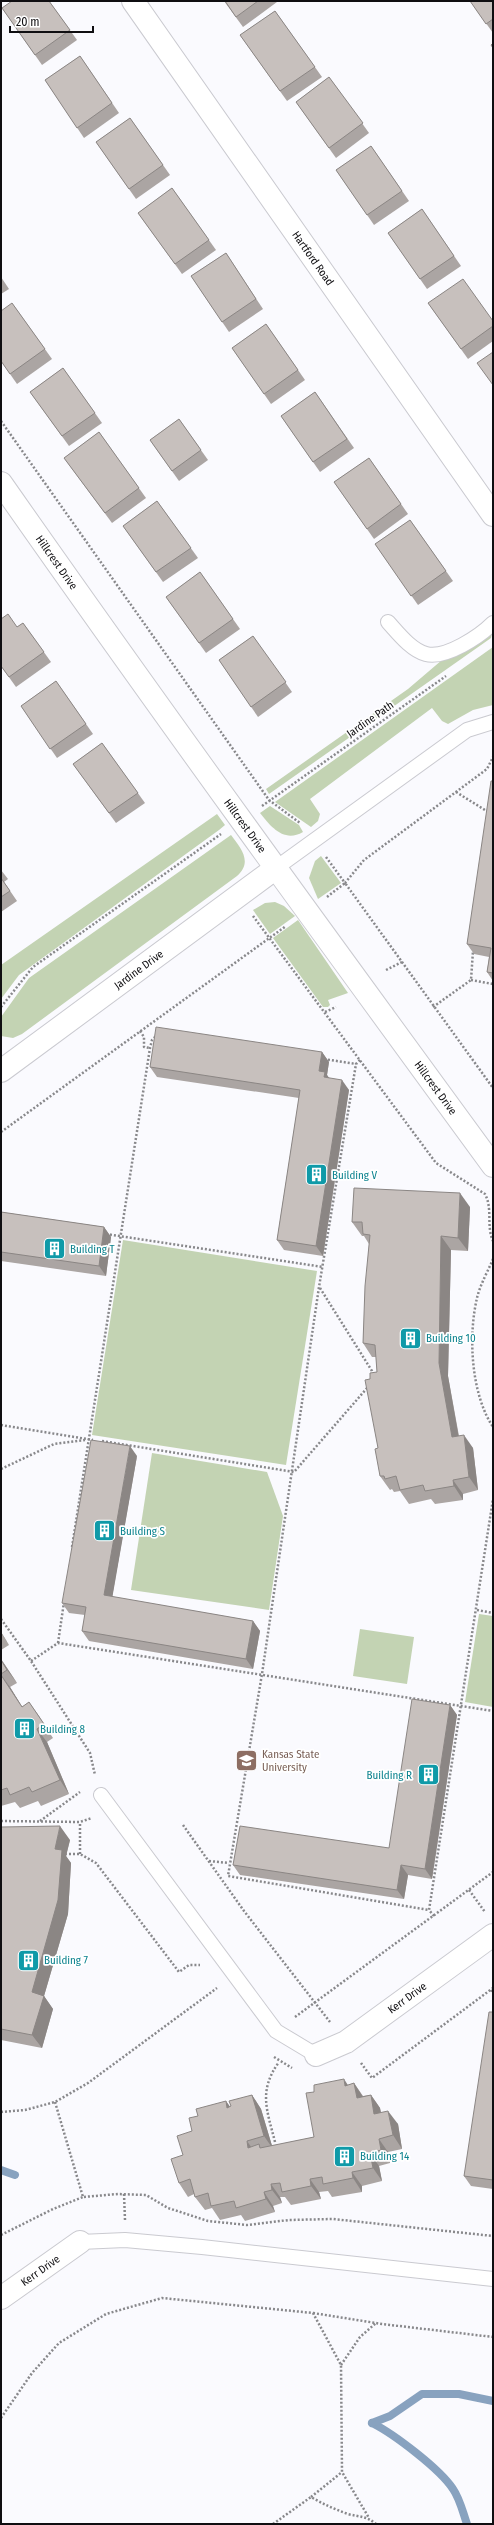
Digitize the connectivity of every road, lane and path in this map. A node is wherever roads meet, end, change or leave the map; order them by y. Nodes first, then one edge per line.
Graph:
1 (133, 1) edge
2 (1, 421) edge
3 (1, 483) edge
4 (493, 516) edge
5 (388, 622) dead end
6 (493, 623) edge
7 (452, 671) dead end
8 (493, 722) edge
9 (493, 757) edge
10 (456, 792) junction
11 (269, 800) junction
12 (256, 809) dead end
13 (493, 814) edge
14 (302, 824) dead end
15 (228, 829) dead end
16 (324, 853) dead end
17 (276, 868) junction
18 (345, 883) junction
19 (320, 902) dead end
20 (250, 912) dead end
21 (291, 922) dead end
22 (268, 938) junction
23 (473, 950) edge
24 (402, 962) junction
25 (386, 970) dead end
26 (471, 980) junction
27 (493, 984) edge
28 (1, 1007) edge
29 (336, 1007) dead end
30 (433, 1007) junction
31 (325, 1012) junction
32 (140, 1031) junction
33 (160, 1035) edge
34 (150, 1048) junction
35 (323, 1059) edge
36 (360, 1060) junction
37 (356, 1064) junction
38 (1, 1071) edge
39 (493, 1088) edge
40 (1, 1132) edge
41 (493, 1166) edge
42 (98, 1233) edge
43 (120, 1236) junction
44 (493, 1241) edge
45 (493, 1259) edge
46 (323, 1267) junction
47 (319, 1287) junction
48 (1, 1425) edge
49 (493, 1426) edge
50 (88, 1439) junction
51 (1, 1469) edge
52 (294, 1472) junction
53 (493, 1499) edge
54 (72, 1549) edge
55 (65, 1596) edge
56 (477, 1610) junction
57 (493, 1613) edge
58 (1, 1619) edge
59 (58, 1643) junction
60 (31, 1660) junction
61 (262, 1674) junction
62 (462, 1706) junction
63 (493, 1711) edge
64 (96, 1780) junction
65 (101, 1795) joint
66 (114, 1811) junction
67 (1, 1821) edge
68 (39, 1822) junction
69 (80, 1822) junction
70 (183, 1825) dead end
71 (65, 1854) dead end
72 (80, 1854) junction
73 (209, 1861) junction
74 (229, 1863) junction
75 (493, 1872) edge
76 (469, 1890) junction
77 (429, 1910) junction
78 (434, 1916) junction
79 (491, 1926) edge
80 (204, 1966) dead end
81 (215, 1982) dead end
82 (218, 1988) junction
83 (491, 1990) dead end
84 (222, 1991) dead end
85 (493, 1993) edge
86 (314, 2004) junction
87 (276, 2031) junction
88 (346, 2042) junction
89 (316, 2055) joint
90 (279, 2062) dead end
91 (360, 2062) dead end
92 (55, 2102) junction
93 (1, 2112) edge
94 (275, 2142) dead end
95 (83, 2197) junction
96 (1, 2235) edge
97 (493, 2236) edge
98 (80, 2242) joint
99 (493, 2279) edge
100 (1, 2298) edge
101 (313, 2313) junction
102 (376, 2323) junction
103 (493, 2337) edge
104 (341, 2364) junction
105 (1, 2418) edge
106 (342, 2472) junction
107 (311, 2497) junction
108 (369, 2518) junction
109 (273, 2524) edge
110 (376, 2524) edge

1 - 4 street, Hartford Road
2 - 11 path
3 - 17 street, Hillcrest Drive
5 - 6 lane
7 - 11 path, Jardine Path
8 - 17 lane
9 - 10 path
10 - 13 path
10 - 18 path
11 - 12 path, Jardine Path
11 - 14 path
15 - 28 path
16 - 18 path
17 - 38 street, Jardine Drive
17 - 41 street, Hillcrest Drive
18 - 19 path
18 - 24 path
20 - 22 path
21 - 22 path
22 - 31 path
22 - 32 path
23 - 26 path
24 - 25 path
24 - 30 path
26 - 27 path
26 - 30 path
29 - 31 path
30 - 39 path
31 - 36 path
32 - 34 path
32 - 40 path
33 - 34 path
34 - 43 path
35 - 37 path
36 - 37 path
36 - 44 path
37 - 46 path
42 - 43 path
43 - 46 path
43 - 50 path
45 - 49 path
46 - 47 path
47 - 52 path
47 - 52 path
48 - 50 path
50 - 51 path
50 - 52 path
50 - 54 path
52 - 61 path
53 - 56 path
55 - 59 path
56 - 57 path
56 - 62 path
58 - 60 path
59 - 60 path
59 - 61 path
60 - 64 path
61 - 62 path
61 - 74 path
62 - 63 path
62 - 77 path
64 - 65 path
64 - 68 path
65 - 66 lane
66 - 69 path
66 - 87 lane
67 - 68 path
68 - 69 path
69 - 72 path
70 - 73 path
71 - 72 path
72 - 80 path
73 - 74 path
73 - 86 path
74 - 77 path
75 - 76 path
76 - 78 path
76 - 79 path
77 - 78 path
78 - 86 path
79 - 88 street, Kerr Drive
81 - 82 path
82 - 84 path
82 - 92 path
83 - 85 path
86 - 87 path
86 - 88 path
87 - 89 lane
88 - 89 street, Kerr Drive
88 - 91 path
90 - 94 path
92 - 93 path
92 - 95 path
95 - 96 path
95 - 97 path
98 - 99 lane
98 - 100 street, Kerr Drive
101 - 102 path
101 - 104 path
101 - 105 path
102 - 103 path
102 - 104 path
104 - 106 path
106 - 107 path
106 - 108 path
107 - 108 path
107 - 109 path
108 - 110 path

